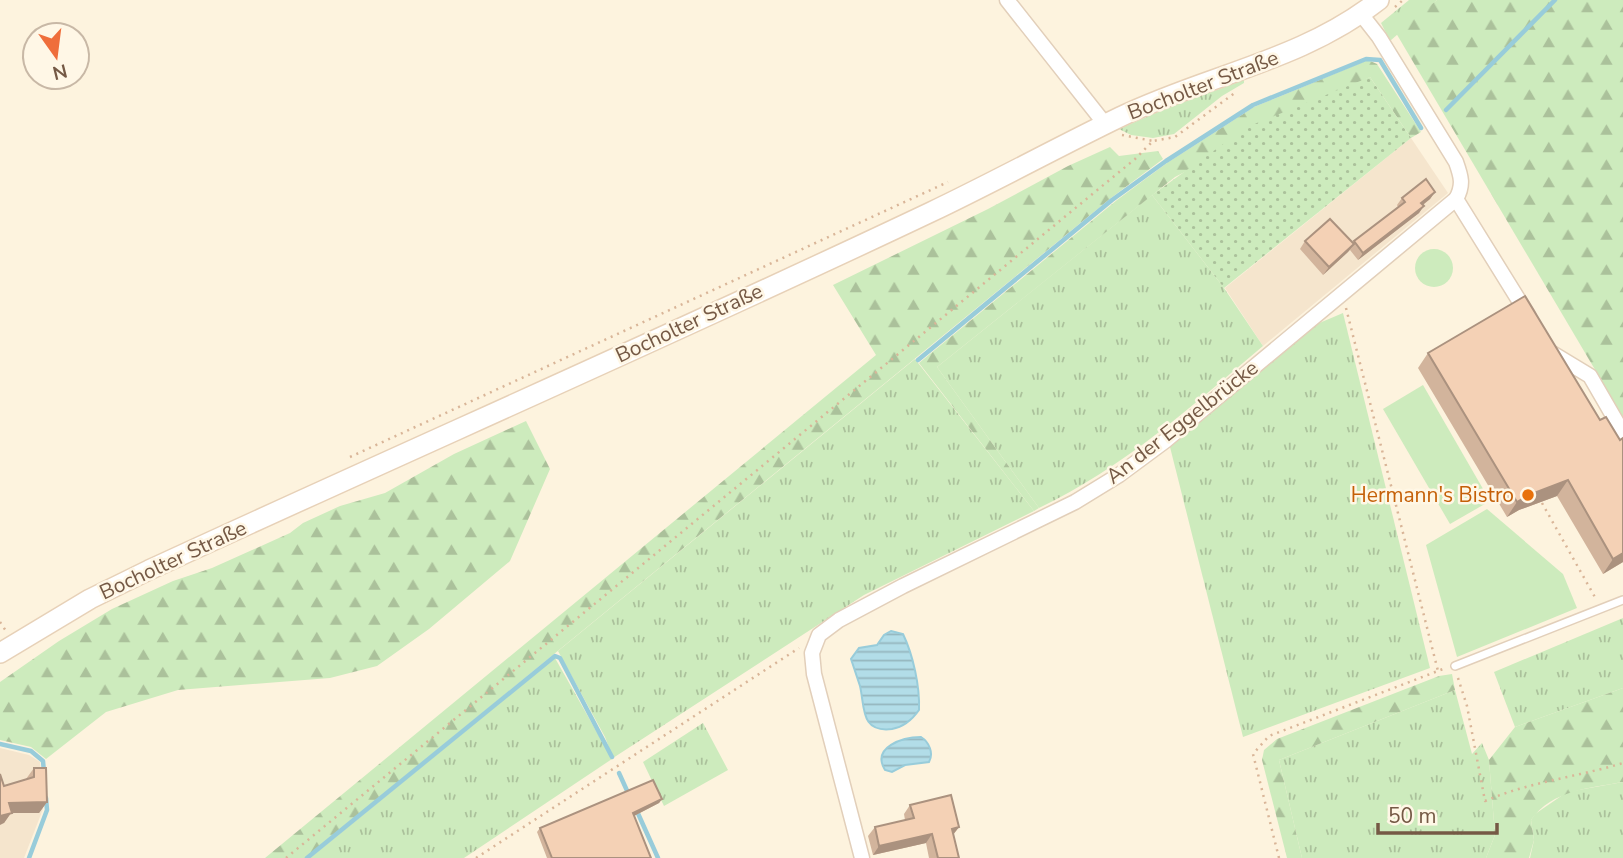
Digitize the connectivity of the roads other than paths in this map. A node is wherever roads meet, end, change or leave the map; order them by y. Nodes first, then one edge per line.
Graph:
1 (1007, 0) edge
2 (1379, 0) edge
3 (1361, 14) junction
4 (1105, 124) junction
5 (1456, 199) junction
6 (1532, 322) edge
7 (1546, 345) edge
8 (1623, 433) edge
9 (1623, 600) edge
10 (0, 653) edge
11 (1455, 666) road end
12 (862, 858) edge

1 - 4 street
2 - 3 main road, Bocholter Straße
3 - 4 main road, Bocholter Straße
3 - 5 street
4 - 10 main road, Bocholter Straße
5 - 6 street
5 - 12 street, An der Eggelbrücke
7 - 8 street
9 - 11 lane

